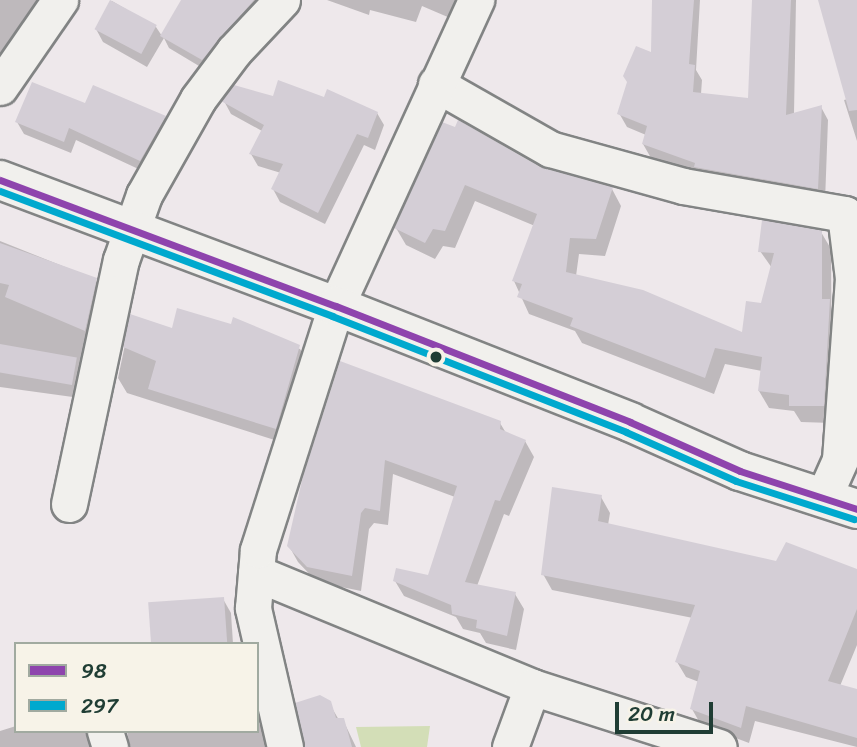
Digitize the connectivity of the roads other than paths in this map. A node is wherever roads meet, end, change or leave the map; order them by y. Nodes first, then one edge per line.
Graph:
1 (60, 0) edge
2 (282, 0) edge
3 (476, 0) edge
4 (436, 84) junction
5 (0, 88) edge
6 (0, 180) edge
7 (132, 228) junction
8 (336, 306) junction
9 (69, 504) dead end
10 (840, 504) edge
11 (256, 573) junction
12 (532, 687) junction
13 (285, 747) edge
14 (510, 747) edge
15 (719, 747) edge

1 - 5 street
2 - 7 street
3 - 4 street
4 - 8 street
4 - 10 street
6 - 7 street
7 - 8 street
7 - 9 street
8 - 10 street
8 - 11 street
11 - 12 street
11 - 13 street
12 - 14 street
12 - 15 street

